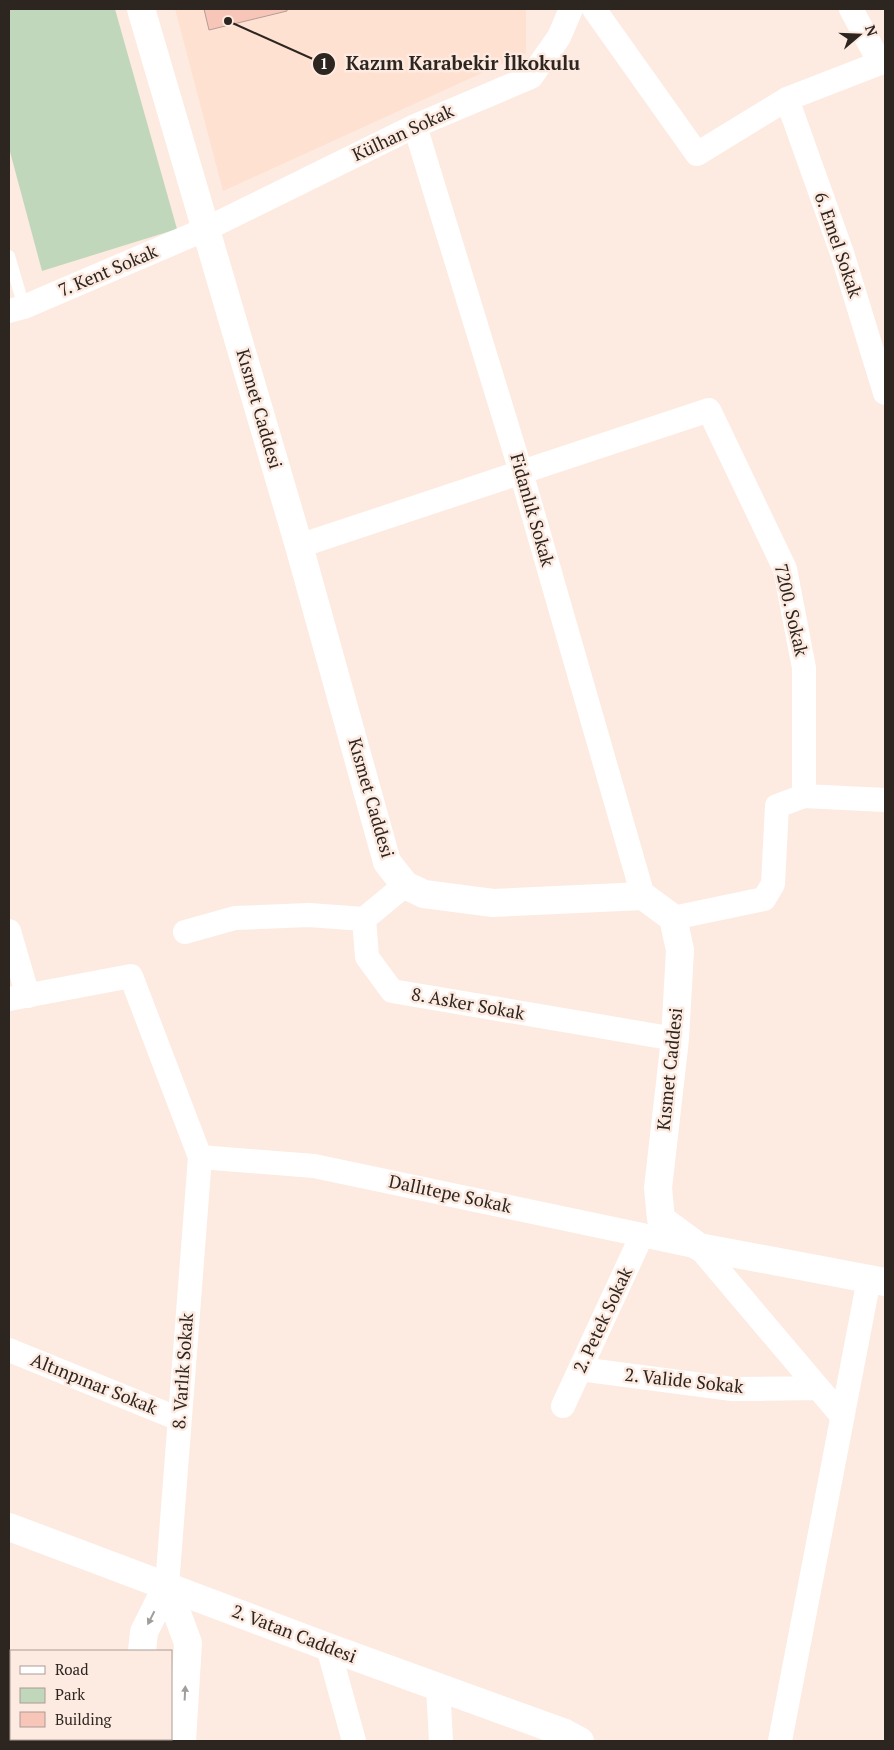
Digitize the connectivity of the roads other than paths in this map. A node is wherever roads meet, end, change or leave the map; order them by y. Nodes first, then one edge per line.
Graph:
1 (141, 9) edge
2 (571, 9) edge
3 (594, 9) edge
4 (851, 9) edge
5 (787, 99) junction
6 (415, 126) junction
7 (206, 230) junction
8 (9, 256) edge
9 (16, 309) edge
10 (885, 393) edge
11 (521, 472) junction
12 (299, 546) junction
13 (804, 796) junction
14 (885, 800) edge
15 (405, 885) junction
16 (643, 896) junction
17 (673, 918) junction
18 (364, 919) junction
19 (9, 931) edge
20 (184, 932) dead end
21 (18, 997) edge
22 (675, 1039) junction
23 (200, 1157) junction
24 (642, 1235) junction
25 (698, 1247) junction
26 (877, 1280) edge
27 (9, 1350) edge
28 (580, 1369) junction
29 (818, 1388) junction
30 (564, 1406) dead end
31 (842, 1416) junction
32 (179, 1419) junction
33 (9, 1527) edge
34 (168, 1586) junction
35 (328, 1647) junction
36 (142, 1650) edge
37 (438, 1686) junction
38 (182, 1741) edge
39 (354, 1741) edge
40 (441, 1741) edge
41 (580, 1741) edge
42 (780, 1741) edge

1 - 7 main road, Kısmet Caddesi
2 - 6 street, Külhan Sokak
3 - 5 street
4 - 5 street
5 - 10 street, 6. Emel Sokak
6 - 7 street, Külhan Sokak
6 - 11 street, Fidanlık Sokak
7 - 9 street, 7. Kent Sokak
7 - 12 main road, Kısmet Caddesi
8 - 9 lane
11 - 12 street
11 - 13 street, 7200. Sokak
11 - 16 street, Fidanlık Sokak
12 - 15 main road, Kısmet Caddesi
13 - 14 street
13 - 17 street
15 - 16 main road, Kısmet Caddesi
15 - 18 street
16 - 17 main road
17 - 22 main road, Kısmet Caddesi
18 - 20 street
18 - 22 street, 8. Asker Sokak
19 - 21 street
21 - 23 street
22 - 25 main road, Kısmet Caddesi
23 - 24 street, Dallıtepe Sokak
23 - 32 street, 8. Varlık Sokak
24 - 25 street, Dallıtepe Sokak
24 - 28 street, 2. Petek Sokak
25 - 26 main road, Kısmet Caddesi
25 - 29 street
26 - 31 street
27 - 32 street, Altınpınar Sokak
28 - 29 street, 2. Valide Sokak
28 - 30 street, 2. Petek Sokak
29 - 31 street
31 - 42 street
32 - 34 street, 8. Varlık Sokak
33 - 34 main road, 2. Vatan Caddesi
34 - 35 main road, 2. Vatan Caddesi
34 -> 36 main road, 8. Varlık Sokak
38 -> 34 main road, 8. Varlık Sokak
35 - 37 main road, 2. Vatan Caddesi
35 - 39 street
37 - 40 street
37 - 41 main road, 2. Vatan Caddesi

